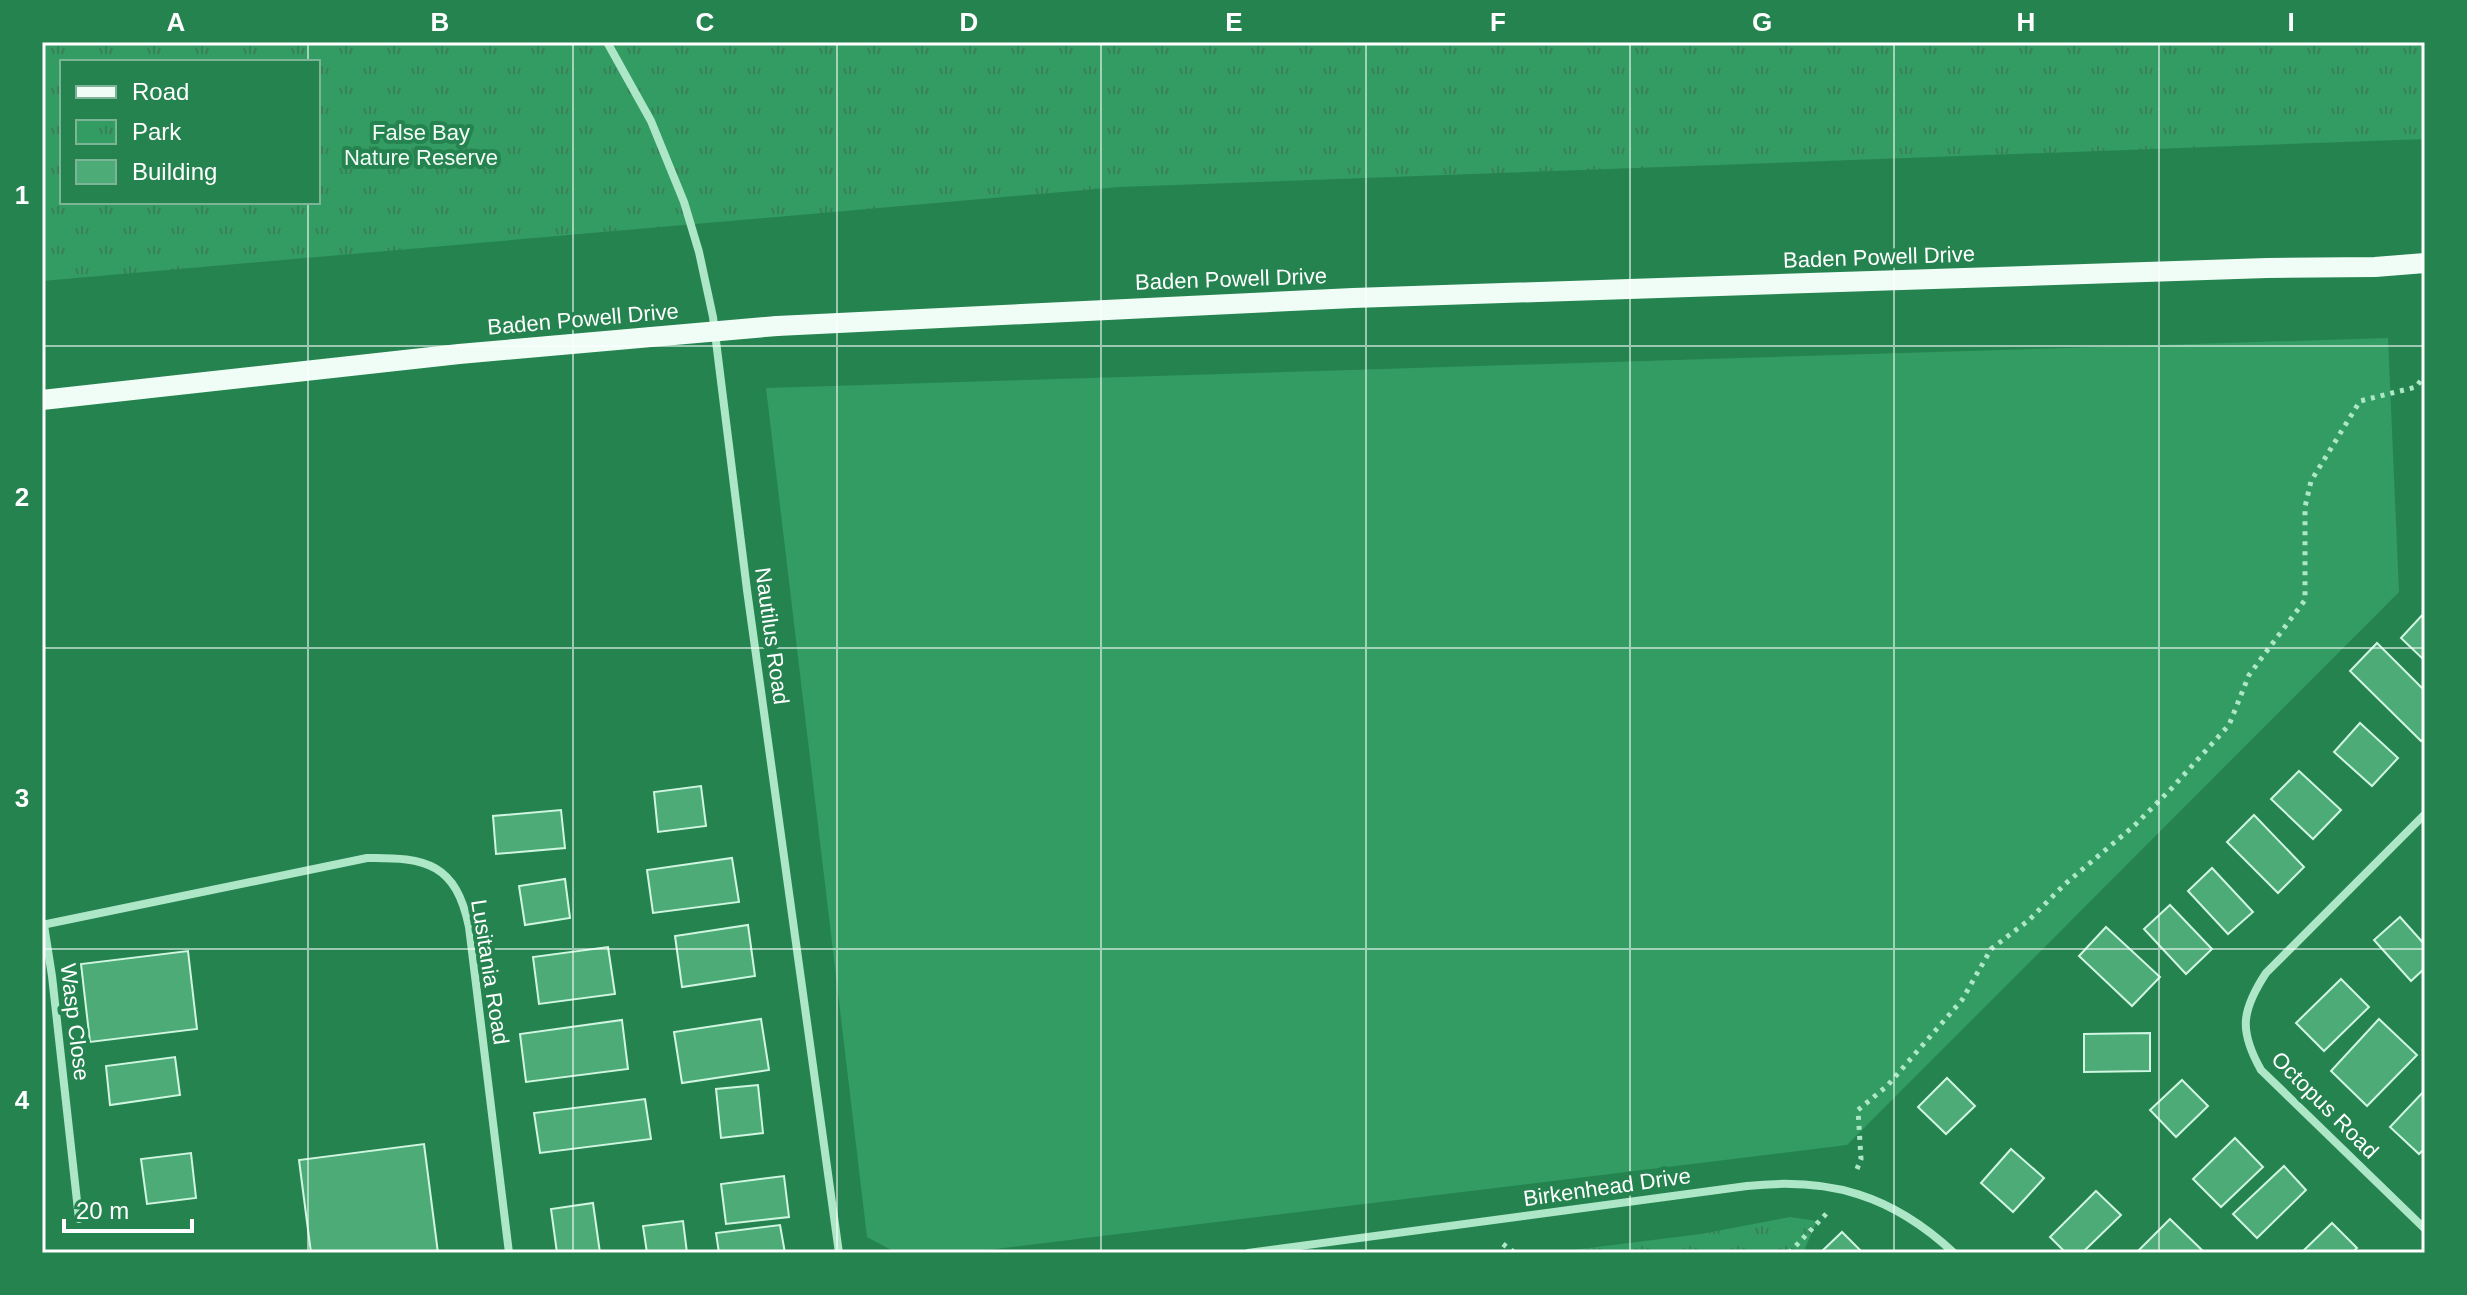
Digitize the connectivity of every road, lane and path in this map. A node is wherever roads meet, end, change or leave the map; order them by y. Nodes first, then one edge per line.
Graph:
1 (607, 42) edge
2 (2425, 263) edge
3 (2425, 375) edge
4 (42, 400) edge
5 (2425, 814) edge
6 (43, 925) edge
7 (1850, 1190) junction
8 (79, 1219) dead end
9 (2425, 1229) edge
10 (1790, 1250) edge
11 (509, 1253) edge
12 (839, 1253) edge
13 (1248, 1253) edge
14 (1781, 1253) edge
15 (1954, 1253) edge

1 - 12 street, Nautilus Road
2 - 4 main road, Baden Powell Drive, bridge
3 - 7 path
5 - 9 street, Octopus Road
6 - 8 street, Wasp Close
6 - 11 street, Lusitania Road
7 - 10 path
7 - 13 street, Birkenhead Drive
7 - 15 street, Birkenhead Drive
10 - 14 path

